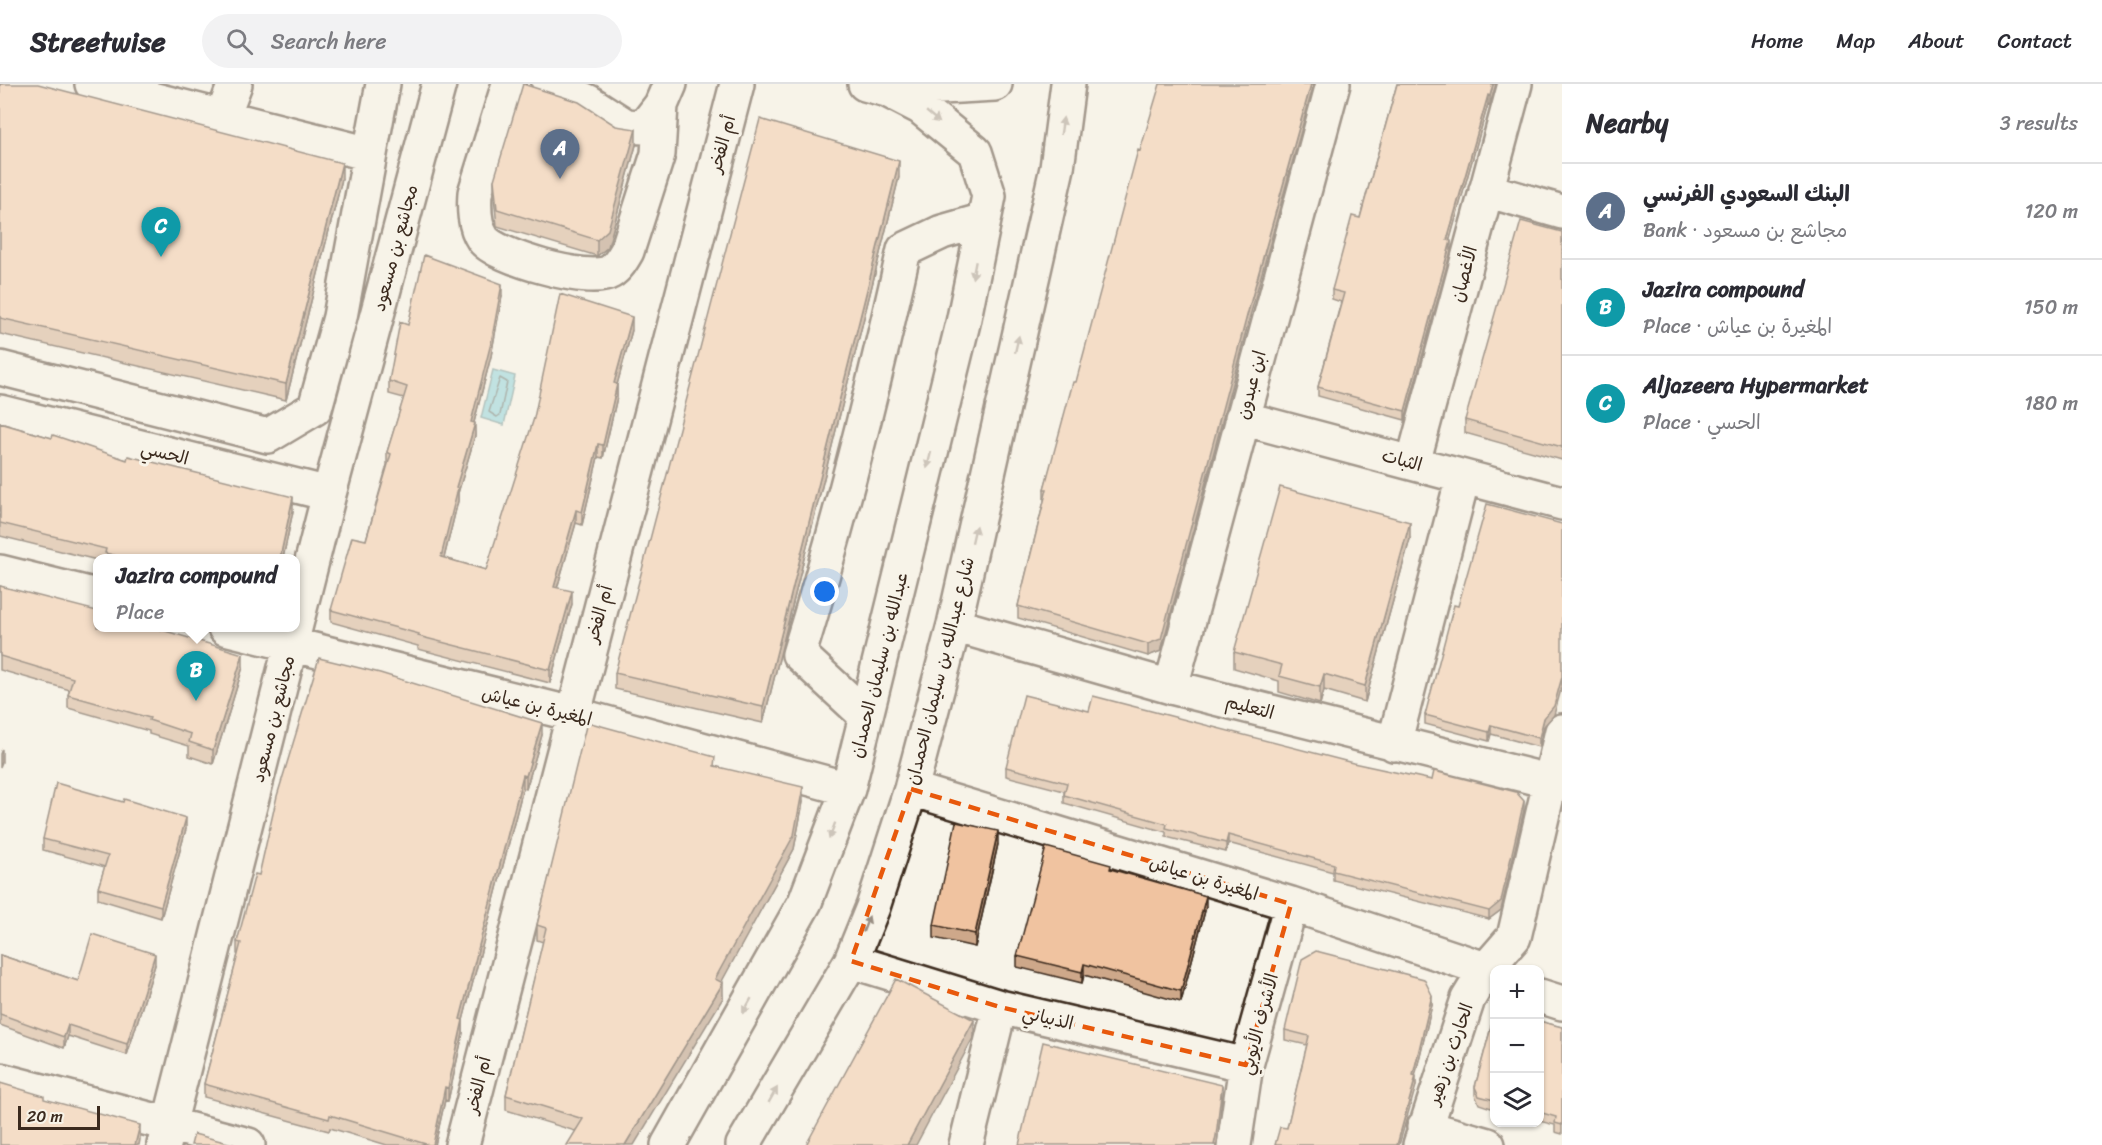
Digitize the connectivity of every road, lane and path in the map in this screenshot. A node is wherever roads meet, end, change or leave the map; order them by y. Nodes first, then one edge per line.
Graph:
1 (92, 84) edge
2 (235, 84) edge
3 (382, 84) edge
4 (439, 84) edge
5 (509, 84) edge
6 (549, 84) edge
7 (737, 84) edge
8 (995, 84) edge
9 (1068, 84) edge
10 (1333, 84) edge
11 (1515, 84) edge
12 (876, 87) edge
13 (665, 95) edge
14 (222, 118) junction
15 (370, 154) junction
16 (1486, 190) junction
17 (1562, 212) edge
18 (984, 220) junction
19 (0, 368) edge
20 (0, 412) edge
21 (1242, 418) junction
22 (1413, 463) junction
23 (1463, 477) junction
24 (329, 494) junction
25 (1562, 503) edge
26 (0, 572) edge
27 (93, 595) edge
28 (300, 612) edge
29 (954, 625) junction
30 (245, 632) edge
31 (295, 632) edge
32 (292, 644) junction
33 (1171, 687) junction
34 (573, 714) junction
35 (866, 716) junction
36 (1562, 731) edge
37 (1394, 744) junction
38 (1548, 781) junction
39 (848, 789) junction
40 (911, 789) junction
41 (1291, 904) junction
42 (851, 961) junction
43 (1494, 965) edge
44 (1490, 970) edge
45 (1490, 971) edge
46 (1544, 998) edge
47 (1562, 1003) edge
48 (1000, 1007) junction
49 (1246, 1065) junction
50 (0, 1080) edge
51 (167, 1135) edge
52 (1422, 1136) edge
53 (248, 1145) edge
54 (462, 1145) edge
55 (668, 1145) edge
56 (743, 1145) edge
57 (966, 1145) edge
58 (1234, 1145) edge
59 (1488, 1145) edge

1 - 14 street
2 - 14 street
3 - 15 street
4 - 24 street, مجاشع بن مسعود
5 - 13 street
6 - 13 street
7 - 34 street, أم الفخر
8 - 12 street
29 -> 9 street, شارع عبدالله بن سليمان الحمدان
10 - 21 street, ابن عبدون
11 - 16 street, الأغصان
12 -> 18 street, عبدالله بن سليمان الحمدان
14 - 15 street
15 - 19 street
16 - 17 street
16 - 22 street, الأغصان
18 -> 35 street, عبدالله بن سليمان الحمدان
18 - 35 street
20 - 24 street, الحسي
21 - 22 street, الثبات
21 - 33 street, ابن عبدون
22 - 23 street, الثبات
23 - 25 street, الثبات
23 - 37 street
24 - 28 street, مجاشع بن مسعود
26 - 27 street
29 - 33 street, التعليم
29 - 40 street, شارع عبدالله بن سليمان الحمدان
30 - 32 street, المغيرة بن عياش
31 - 32 street, مجاشع بن مسعود
32 - 34 street, المغيرة بن عياش
32 - 51 street, مجاشع بن مسعود
33 - 37 street, التعليم
34 - 39 street, المغيرة بن عياش
34 - 54 street, أم الفخر
35 - 39 street, عبدالله بن سليمان الحمدان
36 - 38 street, الحارث بن زهير
37 - 38 street, التعليم
38 - 43 street, الحارث بن زهير
39 -> 55 street, عبدالله بن سليمان الحمدان
40 - 41 street, المغيرة بن عياش
42 -> 40 street, شارع عبدالله بن سليمان الحمدان
41 - 44 street, المغيرة بن عياش
41 - 49 street, الأشرف الأيوبي
42 - 48 street, الذبياني
56 -> 42 street, شارع عبدالله بن سليمان الحمدان
45 - 52 street, الحارث بن زهير
46 - 47 street
48 - 49 street, الذبياني
48 - 57 street
49 - 58 street, الأشرف الأيوبي
50 - 51 street
51 - 53 street
52 - 59 street

